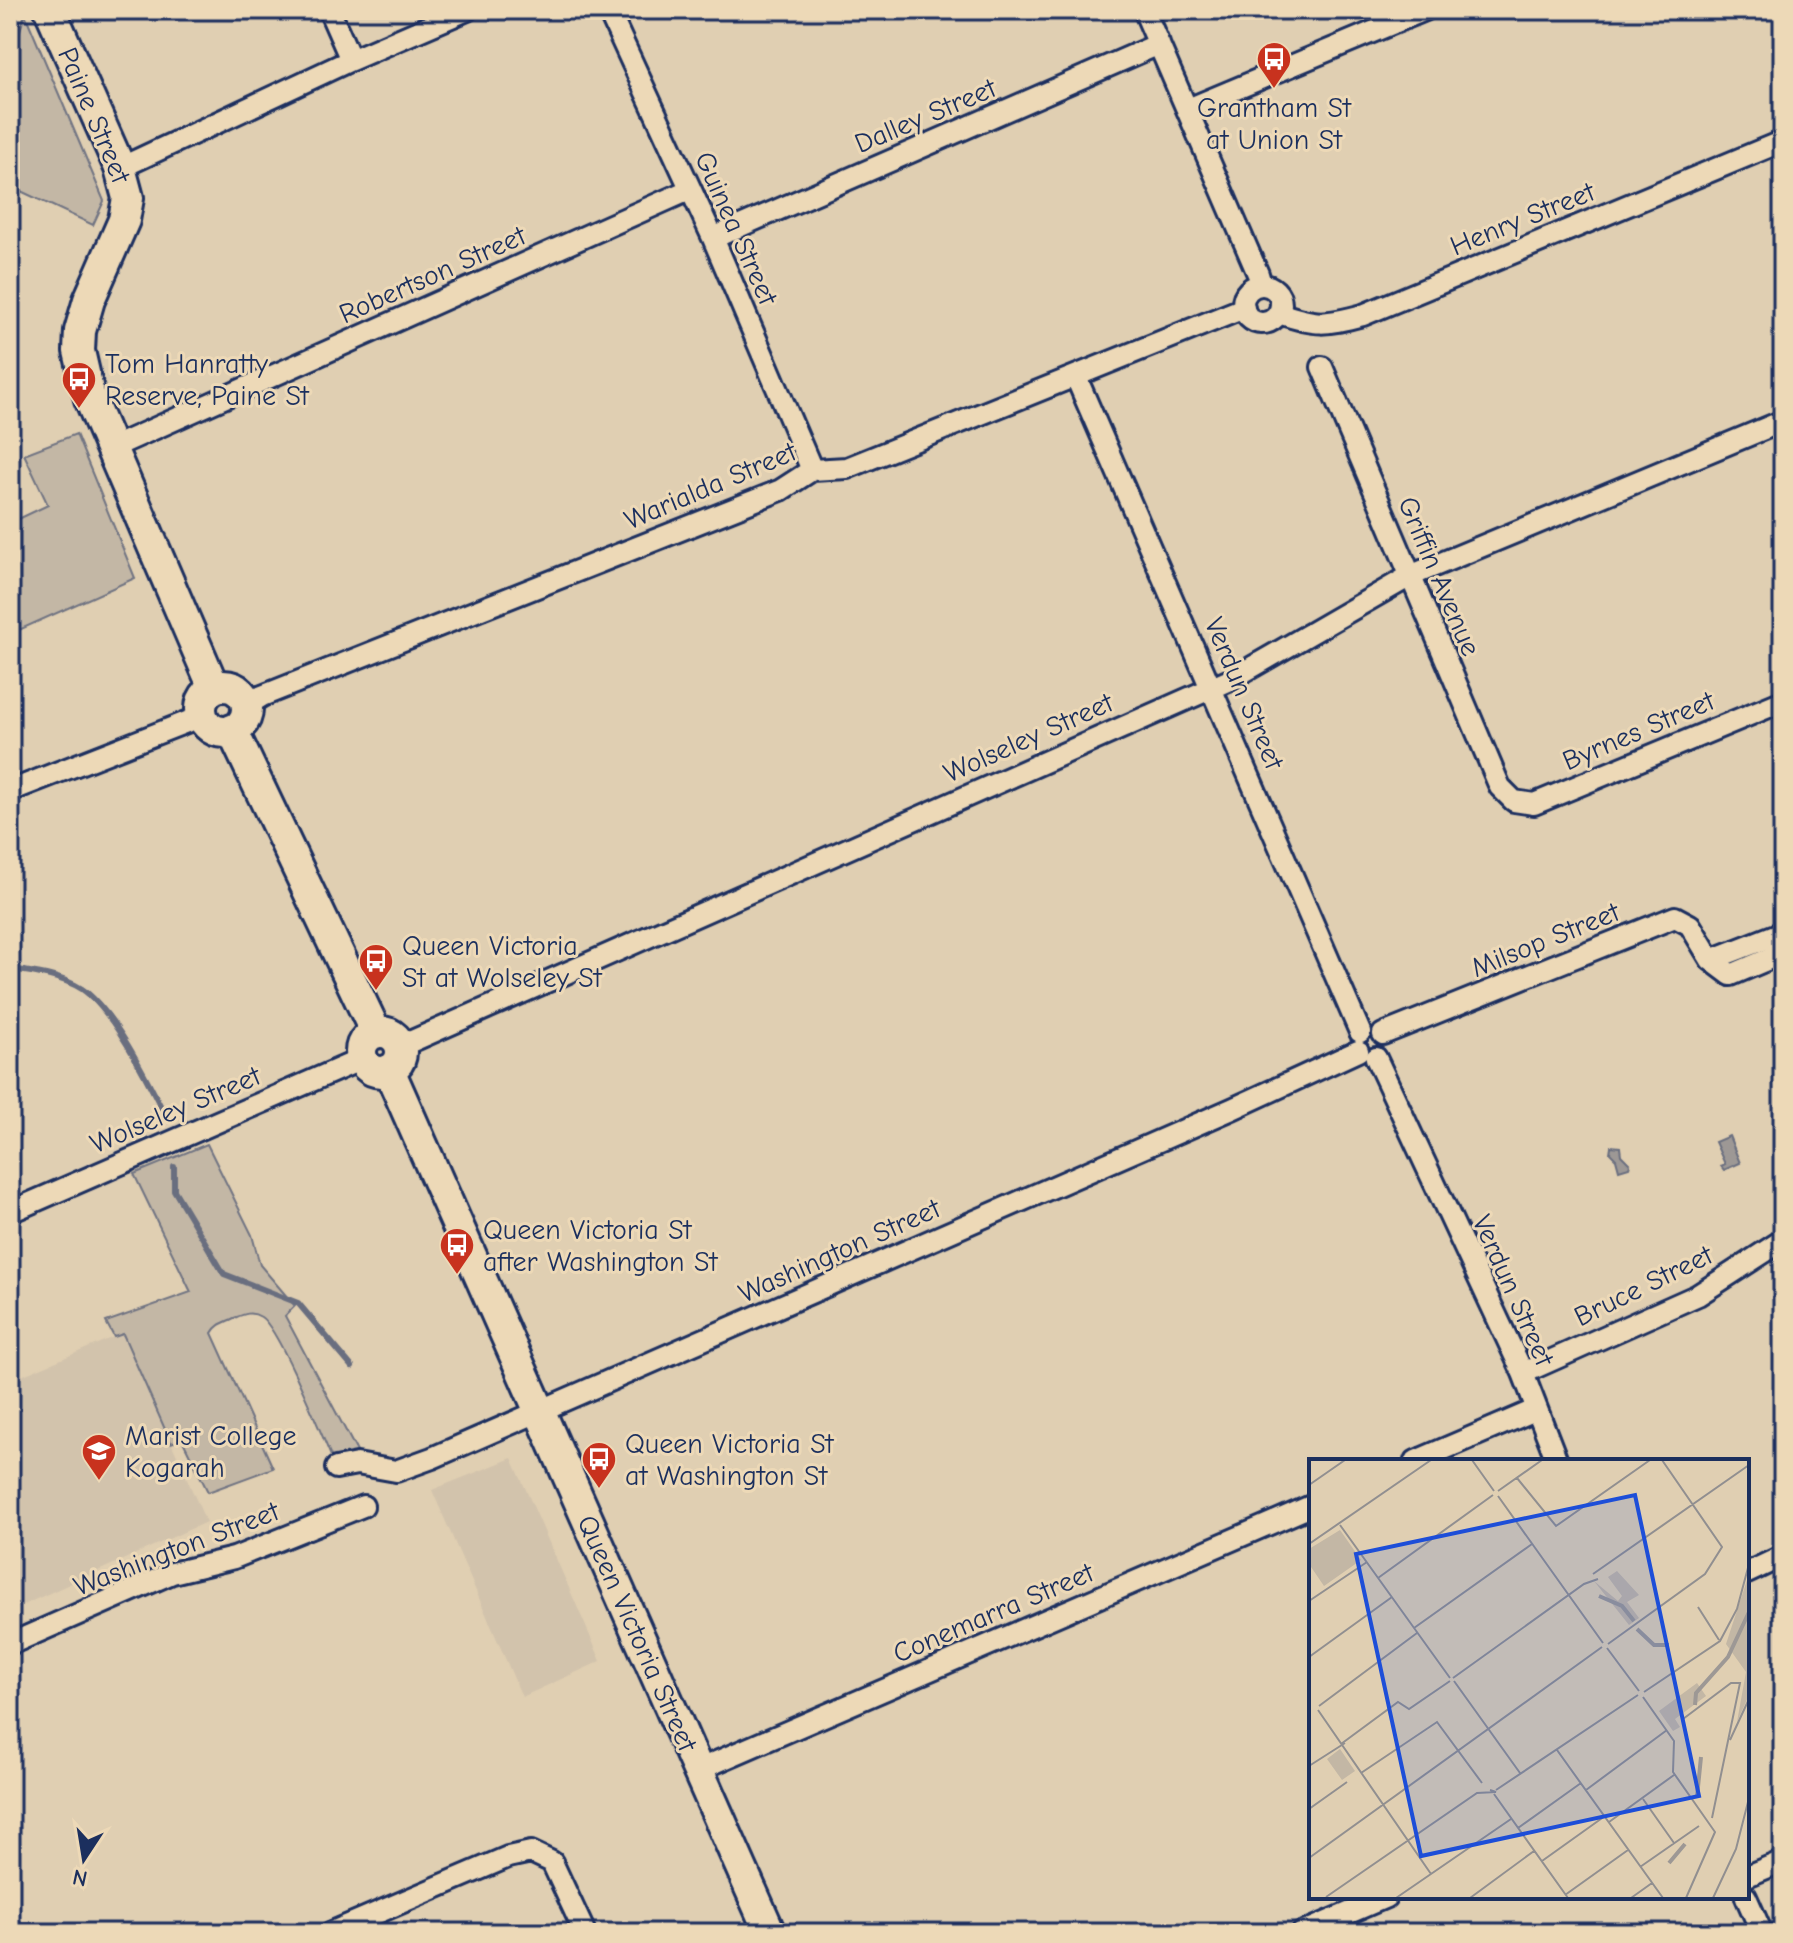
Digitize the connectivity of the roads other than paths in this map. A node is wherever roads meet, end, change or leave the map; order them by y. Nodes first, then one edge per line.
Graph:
1 (50, 10) edge
2 (329, 10) edge
3 (467, 10) edge
4 (608, 10) edge
5 (1144, 10) edge
6 (1425, 10) edge
7 (1159, 44) junction
8 (351, 60) junction
9 (1188, 109) junction
10 (1783, 141) edge
11 (120, 168) junction
12 (689, 190) junction
13 (713, 238) junction
14 (1261, 284) junction
15 (1244, 308) junction
16 (1279, 313) junction
17 (1322, 367) dead end
18 (1076, 377) junction
19 (1783, 421) edge
20 (111, 448) junction
21 (812, 470) junction
22 (1410, 576) junction
23 (1212, 686) junction
24 (214, 688) junction
25 (1783, 701) edge
26 (202, 716) junction
27 (239, 718) junction
28 (10, 791) edge
29 (1514, 801) joint
30 (1783, 932) edge
31 (1783, 953) edge
32 (1711, 960) junction
33 (1365, 1047) junction
34 (382, 1052) junction
35 (10, 1212) edge
36 (1783, 1240) edge
37 (1523, 1373) junction
38 (1535, 1410) junction
39 (539, 1411) junction
40 (1421, 1459) edge
41 (1556, 1459) edge
42 (336, 1468) dead end
43 (363, 1506) dead end
44 (1309, 1507) edge
45 (1783, 1556) edge
46 (1749, 1572) edge
47 (10, 1644) edge
48 (698, 1770) junction
49 (1783, 1861) edge
50 (1749, 1875) edge
51 (1381, 1899) edge
52 (1747, 1899) edge
53 (330, 1933) edge
54 (585, 1933) edge
55 (770, 1933) edge
56 (1302, 1933) edge
57 (1762, 1933) edge

1 - 11 main road, Paine Street
2 - 8 street
3 - 8 street
4 - 12 street, Guinea Street
5 - 7 street
6 - 9 street
7 - 9 street
7 - 13 street, Dalley Street
8 - 11 street
9 - 14 street
10 - 16 street, Henry Street
11 - 20 main road, Paine Street
12 - 13 street, Guinea Street
12 - 20 street, Robertson Street
13 - 21 street, Guinea Street
14 - 15 street
14 - 16 street
15 - 16 street
15 - 18 street, Warialda Street
17 - 22 street, Griffin Avenue
18 - 21 street, Warialda Street
18 - 23 street, Verdun Street
19 - 22 street, Wolseley Street
20 - 24 main road
21 - 27 street, Warialda Street
22 - 23 street, Wolseley Street
22 - 29 street, Griffin Avenue
23 - 33 street, Verdun Street
23 - 34 street, Wolseley Street
24 - 26 main road
24 - 27 main road
25 - 29 street, Byrnes Street
26 - 27 main road
26 - 28 street
27 - 34 main road, Queen Victoria Street
30 - 32 street
31 - 32 street
32 - 33 street, Milsop Street
33 - 37 street, Verdun Street
33 - 39 street, Washington Street
34 - 35 street, Wolseley Street
34 - 39 main road, Queen Victoria Street
36 - 37 street, Bruce Street
37 - 38 street, Verdun Street
38 - 40 street
38 - 41 street, Verdun Street
39 - 42 street, Washington Street
39 - 48 main road, Queen Victoria Street
43 - 47 street, Washington Street
44 - 48 street, Conemarra Street
45 - 46 street
48 - 55 main road, Queen Victoria Street
49 - 50 street
51 - 56 street
52 - 57 street
53 - 54 street

